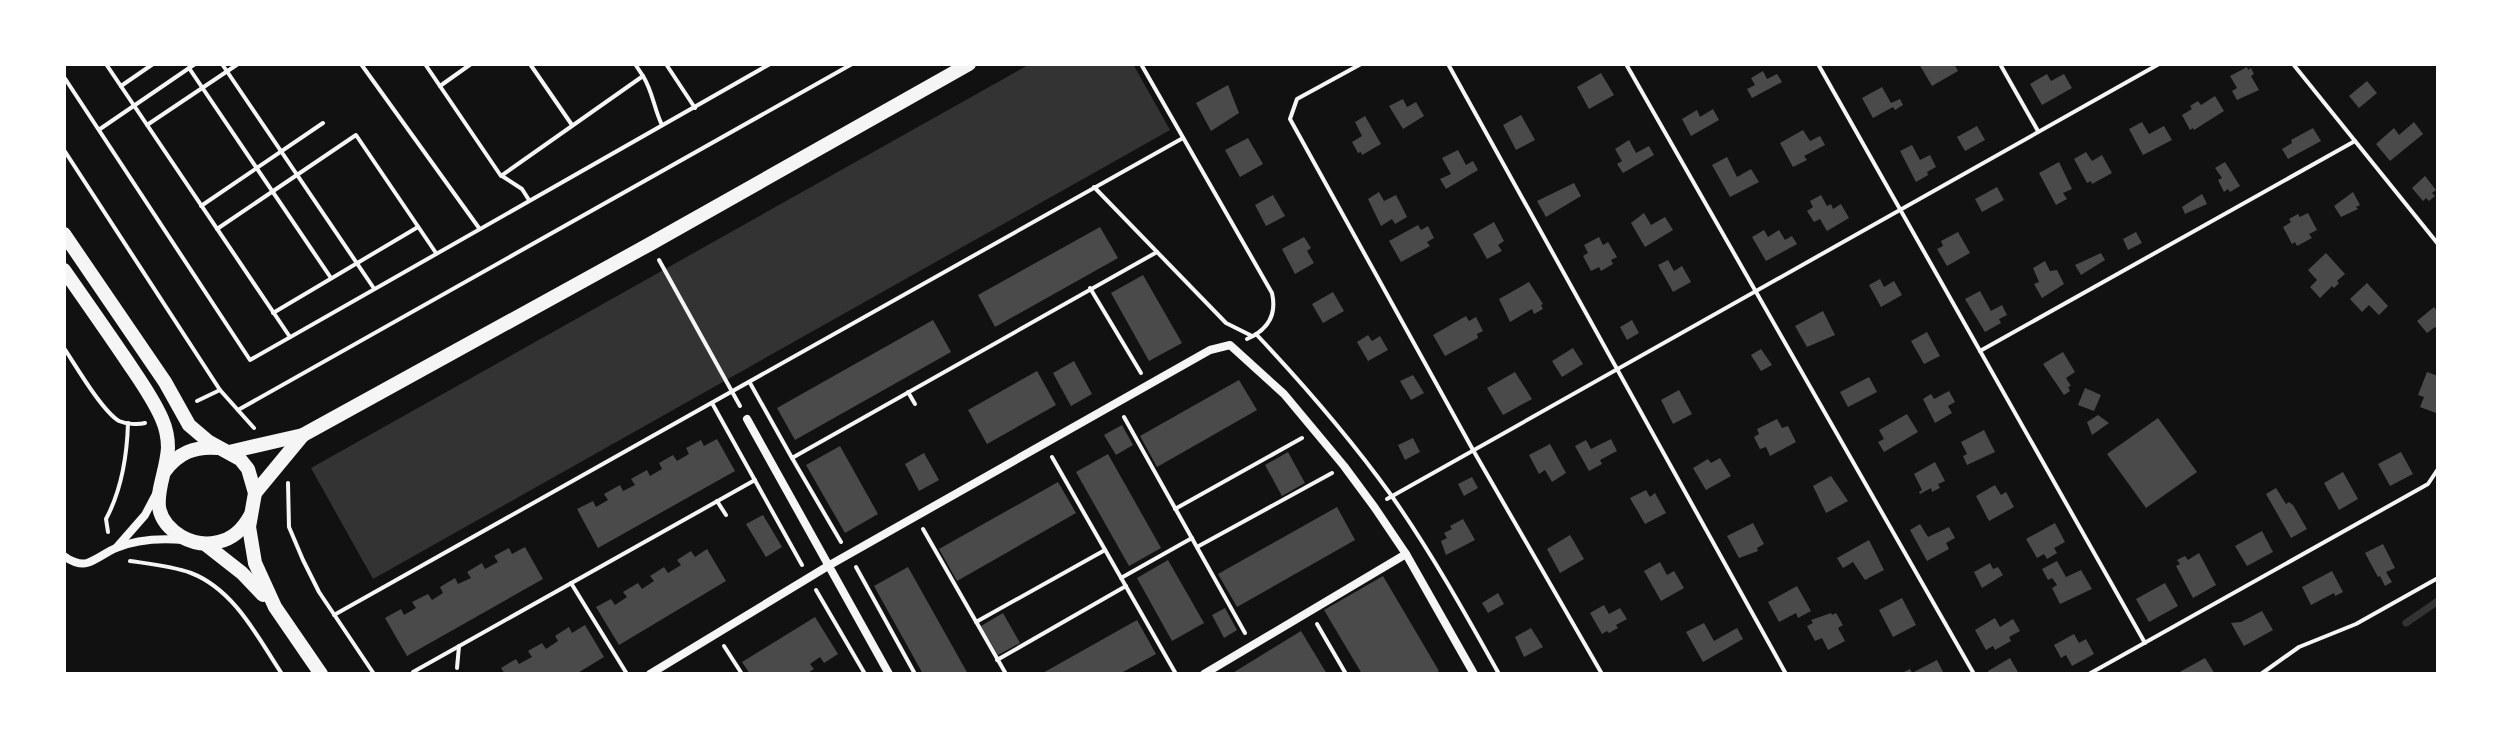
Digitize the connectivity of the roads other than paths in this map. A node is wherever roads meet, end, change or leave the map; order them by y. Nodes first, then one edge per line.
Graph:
1 (969, 64) edge
2 (64, 234) edge
3 (64, 270) edge
4 (747, 419) dead end
5 (303, 435) junction
6 (224, 450) junction
7 (163, 474) junction
8 (158, 490) junction
9 (255, 493) junction
10 (252, 512) junction
11 (189, 541) junction
12 (205, 544) junction
13 (117, 548) junction
14 (1406, 554) junction
15 (64, 556) edge
16 (828, 566) junction
17 (275, 607) junction
18 (321, 674) edge
19 (650, 674) edge
20 (889, 674) edge
21 (1204, 674) edge
22 (1474, 674) edge

1 - 5 street
2 - 6 street
3 - 7 street
4 - 16 street
5 - 6 street
5 - 9 street
6 - 7 street
6 - 9 street
7 - 8 street
8 - 11 street
8 - 13 street
9 - 10 street
10 - 12 street
10 - 17 street
11 - 12 street
11 - 13 street
12 - 17 street
13 - 15 street
14 - 16 street
14 - 21 street
14 - 22 street
16 - 19 street
16 - 20 street
17 - 18 street

